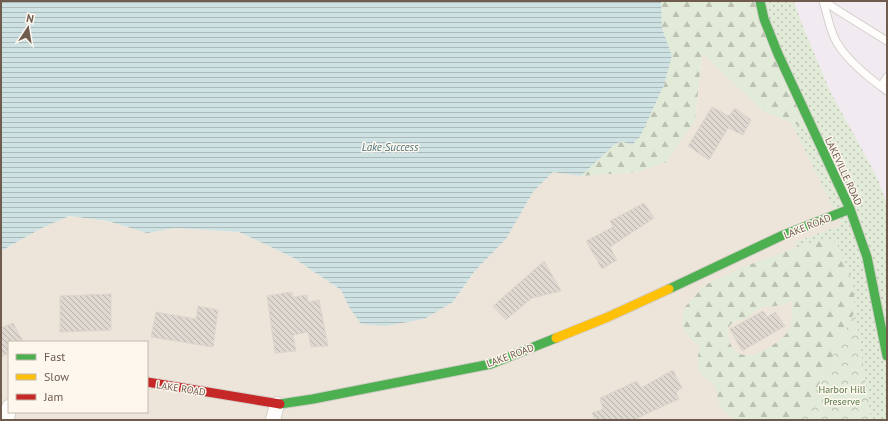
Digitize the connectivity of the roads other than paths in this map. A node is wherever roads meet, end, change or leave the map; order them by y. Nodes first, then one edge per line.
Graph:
1 (760, 1) edge
2 (824, 1) edge
3 (887, 41) edge
4 (887, 77) edge
5 (881, 86) junction
6 (887, 91) edge
7 (850, 209) junction
8 (887, 356) edge
9 (148, 382) edge
10 (277, 404) junction
11 (273, 420) edge

1 - 7 street, LAKEVILLE ROAD
2 - 3 lane
2 - 5 lane
4 - 5 lane
5 - 6 lane
7 - 8 street, LAKEVILLE ROAD
7 - 10 street, LAKE ROAD
9 - 10 street, LAKE ROAD
10 - 11 street

